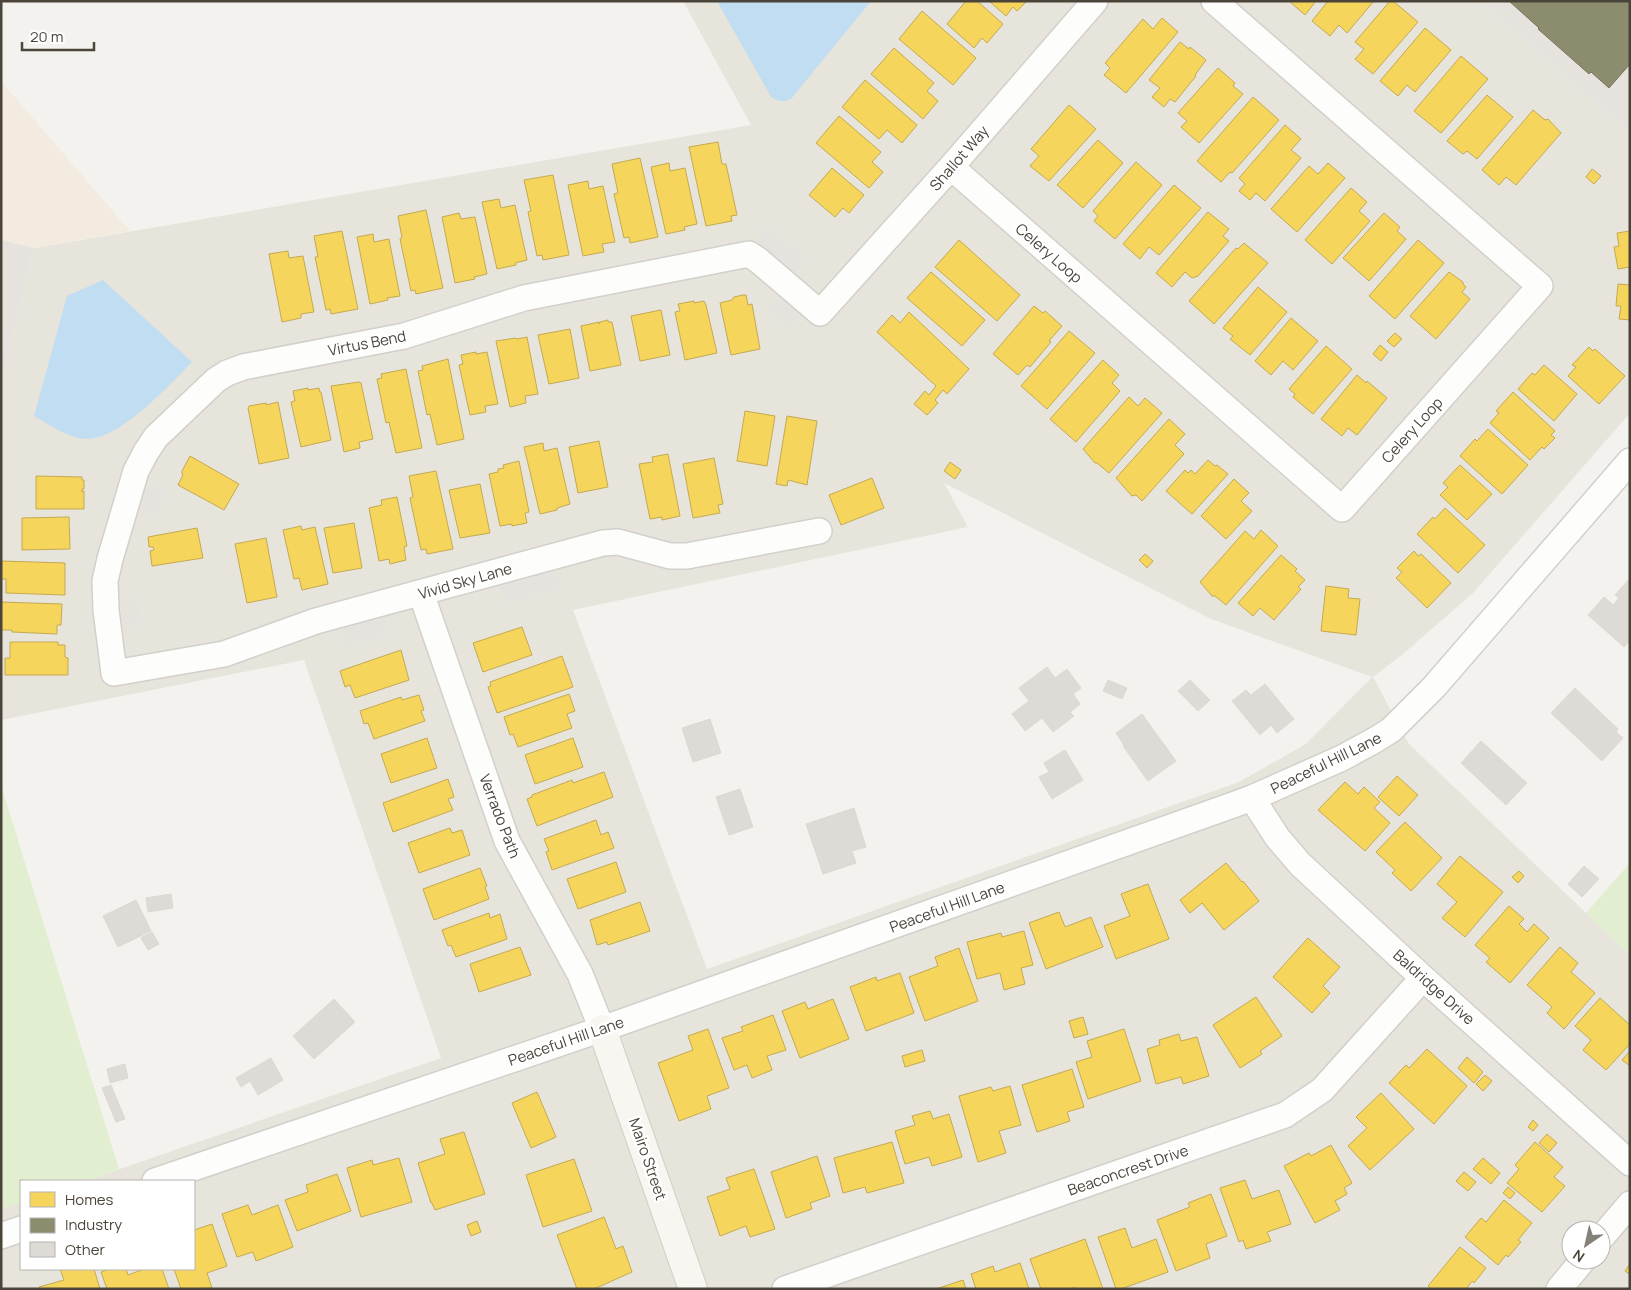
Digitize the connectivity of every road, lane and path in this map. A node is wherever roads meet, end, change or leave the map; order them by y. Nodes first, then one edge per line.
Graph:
1 (1095, 1) edge
2 (1214, 1) edge
3 (951, 167) junction
4 (820, 313) joint
5 (1630, 461) edge
6 (819, 531) dead end
7 (422, 593) junction
8 (114, 673) joint
9 (1252, 798) junction
10 (1423, 978) junction
11 (602, 1029) junction
12 (1630, 1163) edge
13 (158, 1180) edge
14 (1630, 1204) edge
15 (1611, 1226) edge
16 (20, 1229) edge
17 (1, 1236) edge
18 (1575, 1270) edge
19 (693, 1289) edge
20 (786, 1289) edge
21 (1559, 1289) edge

1 - 3 street, Shallot Way
2 - 3 street, Celery Loop
3 - 4 street, Shallot Way
4 - 8 street, Virtus Bend
5 - 9 street, Peaceful Hill Lane
6 - 7 street, Vivid Sky Lane
7 - 8 street, Vivid Sky Lane
7 - 11 street, Verrado Path
9 - 10 street, Baldridge Drive
9 - 11 street, Peaceful Hill Lane
10 - 12 street, Baldridge Drive
10 - 20 street, Beaconcrest Drive
11 - 13 street, Peaceful Hill Lane
11 - 19 street, Mairo Street
14 - 15 street
16 - 17 street
18 - 21 street

